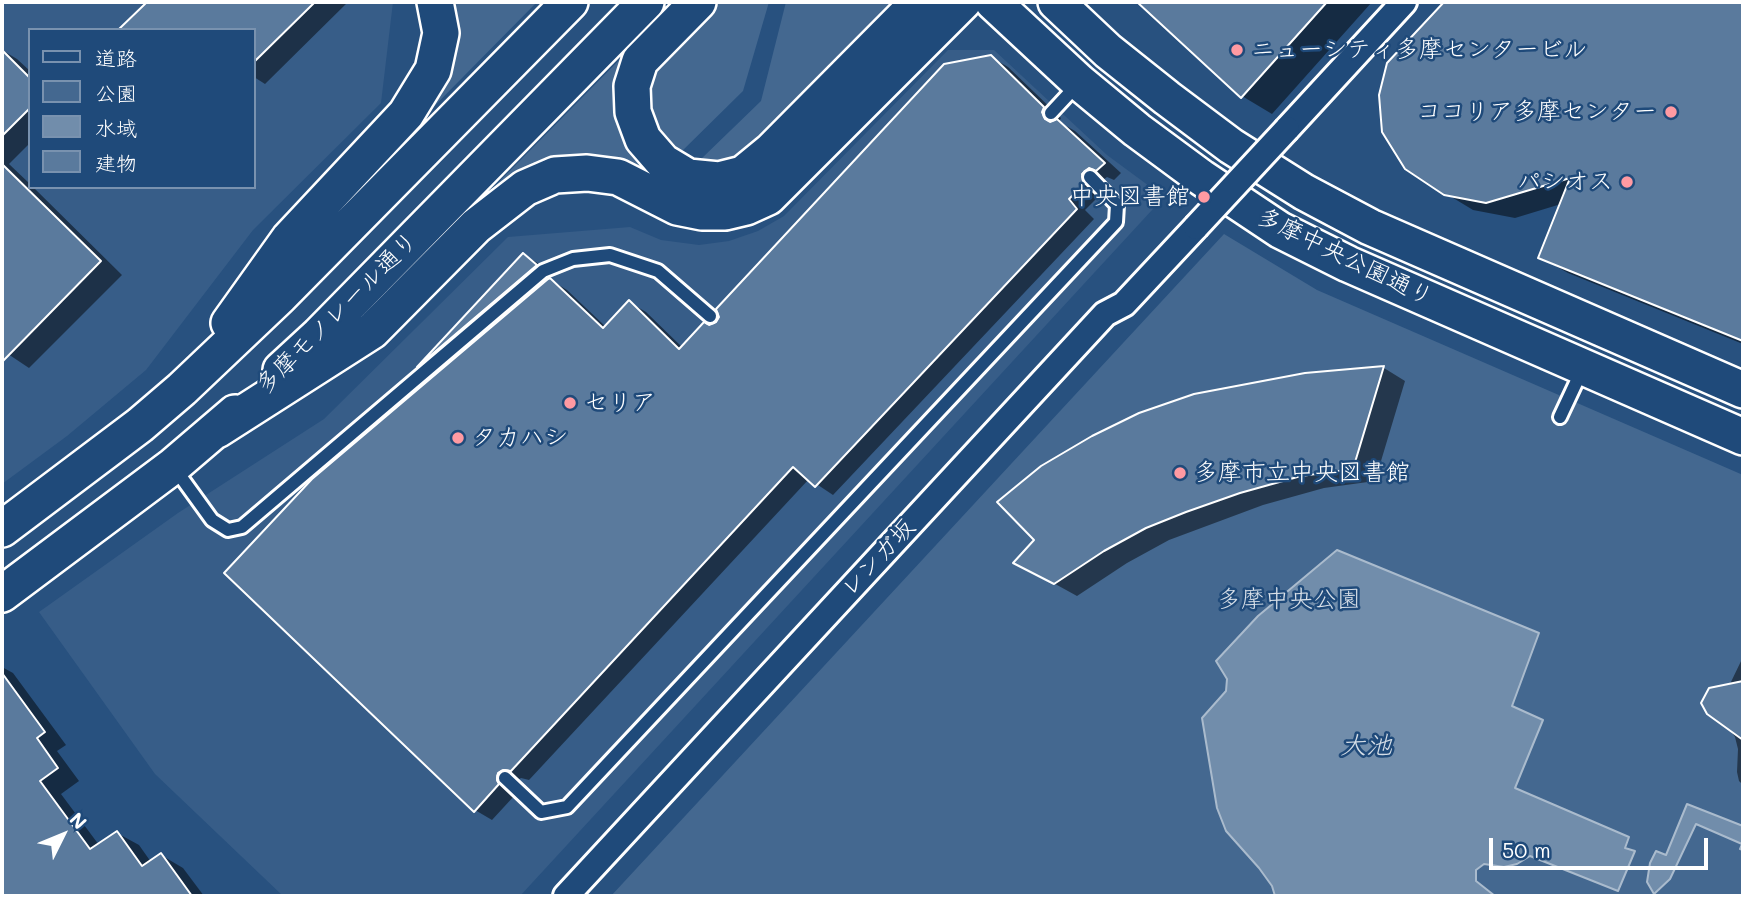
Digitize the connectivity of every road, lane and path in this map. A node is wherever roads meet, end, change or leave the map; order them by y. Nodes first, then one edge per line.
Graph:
1 (435, 2) edge
2 (570, 2) edge
3 (646, 2) edge
4 (698, 2) edge
5 (919, 2) edge
6 (963, 2) edge
7 (993, 2) edge
8 (1056, 2) edge
9 (1404, 2) edge
10 (1079, 82) junction
11 (1051, 113) dead end
12 (1090, 177) dead end
13 (710, 316) dead end
14 (1583, 367) junction
15 (182, 389) junction
16 (1743, 390) edge
17 (1560, 417) dead end
18 (218, 429) junction
19 (1743, 437) edge
20 (173, 466) junction
21 (2, 529) edge
22 (2, 594) edge
23 (505, 778) dead end
24 (566, 896) edge

1 - 15 main road
2 - 15 main road
3 - 18 main road, 多摩モノレール通り
4 - 5 main road
6 - 18 main road
7 - 10 main road, 多摩中央公園通り
8 - 16 main road, 多摩中央公園通り
9 - 24 street, レンガ坂, bridge
10 - 11 lane
10 - 14 main road, 多摩中央公園通り
12 - 23 lane
13 - 20 lane
14 - 17 lane
14 - 19 main road, 多摩中央公園通り
15 - 21 main road
18 - 20 main road, 多摩モノレール通り
20 - 22 main road, 多摩モノレール通り

